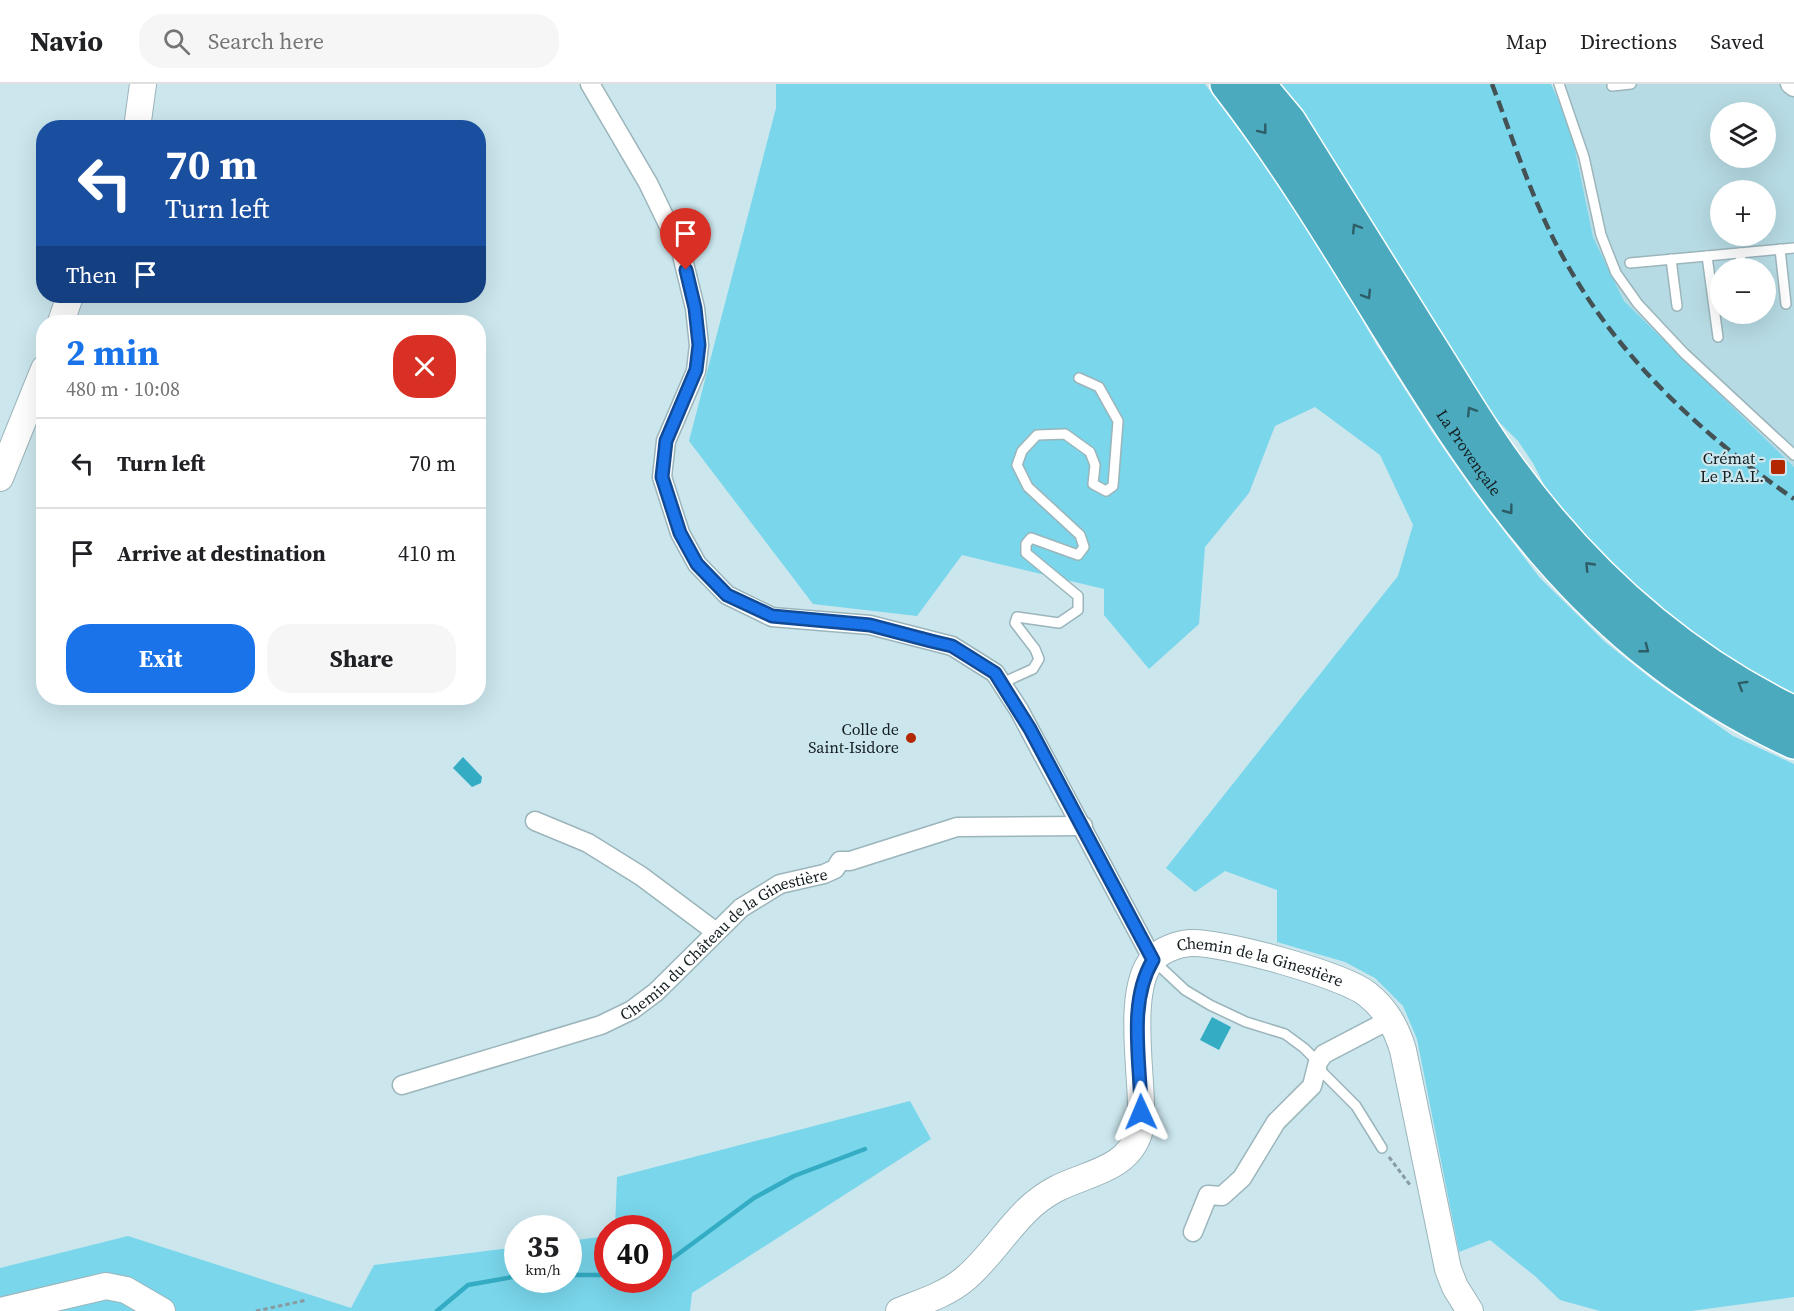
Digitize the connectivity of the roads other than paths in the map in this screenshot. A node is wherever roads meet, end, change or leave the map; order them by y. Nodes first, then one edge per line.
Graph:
1 (143, 84) edge
2 (590, 84) edge
3 (1227, 84) edge
4 (1258, 84) edge
5 (1559, 84) edge
6 (1631, 84) edge
7 (1790, 84) edge
8 (1612, 86) dead end
9 (1794, 87) edge
10 (138, 120) edge
11 (1794, 248) edge
12 (1780, 249) junction
13 (1740, 253) junction
14 (1707, 255) junction
15 (1741, 258) edge
16 (1671, 259) junction
17 (1630, 263) dead end
18 (1786, 304) dead end
19 (1677, 306) dead end
20 (1718, 337) dead end
21 (1079, 378) dead end
22 (36, 389) edge
23 (1794, 455) edge
24 (0, 478) edge
25 (1002, 683) junction
26 (1794, 713) edge
27 (1794, 742) edge
28 (535, 821) dead end
29 (1083, 826) junction
30 (716, 932) junction
31 (1153, 960) junction
32 (1391, 1019) junction
33 (1318, 1062) junction
34 (402, 1085) dead end
35 (1382, 1148) dead end
36 (1193, 1232) dead end
37 (0, 1311) edge
38 (162, 1311) edge
39 (899, 1311) edge
40 (1470, 1311) edge

1 - 10 street
2 - 25 street
3 -> 27 highway, La Provençale
26 -> 4 highway, La Provençale
5 - 23 lane
6 - 8 lane
7 - 9 street
11 - 12 lane
12 - 13 lane
12 - 18 lane
13 - 14 lane
13 - 15 lane
14 - 16 lane
14 - 20 lane
16 - 17 lane
16 - 19 lane
21 - 25 lane
22 - 24 street
25 - 29 street
28 - 30 street
29 - 30 street, Chemin du Château de la Ginestière
29 - 31 street
30 - 34 street, Chemin du Château de la Ginestière
31 - 32 street, Chemin de la Ginestière
31 - 33 lane
31 - 39 street, Chemin de la Ginestière
32 - 33 street
32 - 40 street, Chemin de la Ginestière
33 - 35 lane
33 - 36 street
37 - 38 street

